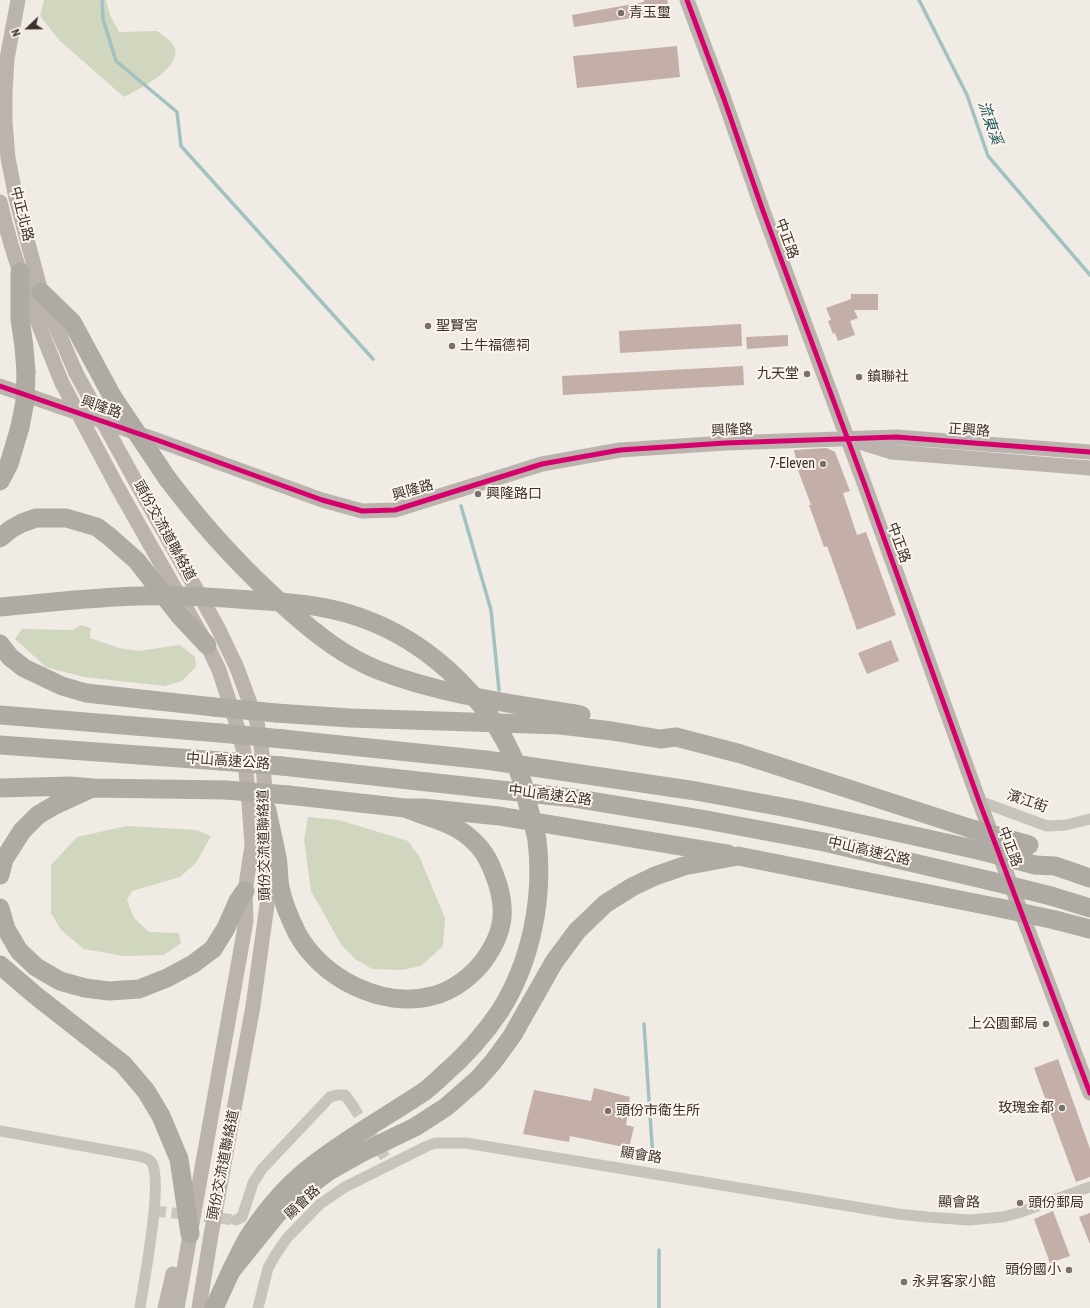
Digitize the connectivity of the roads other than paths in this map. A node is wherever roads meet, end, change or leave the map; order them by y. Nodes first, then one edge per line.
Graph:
1 (18, 0) edge
2 (687, 0) edge
3 (0, 202) edge
4 (20, 272) junction
5 (41, 292) junction
6 (76, 373) joint
7 (62, 383) joint
8 (0, 386) edge
9 (847, 439) junction
10 (1090, 452) edge
11 (1090, 468) edge
12 (0, 481) edge
13 (0, 538) edge
14 (0, 607) edge
15 (0, 644) edge
16 (207, 646) junction
17 (0, 715) edge
18 (676, 737) junction
19 (0, 745) edge
20 (0, 788) edge
21 (93, 788) junction
22 (979, 801) junction
23 (405, 808) junction
24 (267, 810) junction
25 (1090, 819) edge
26 (738, 856) junction
27 (1056, 866) junction
28 (0, 875) edge
29 (1090, 878) edge
30 (245, 890) junction
31 (0, 908) edge
32 (1090, 908) edge
33 (1090, 929) edge
34 (0, 965) edge
35 (1090, 1092) edge
36 (353, 1106) tunnel mouth
37 (0, 1131) edge
38 (1090, 1187) edge
39 (236, 1220) dead end
40 (190, 1234) junction
41 (231, 1271) junction
42 (140, 1308) edge
43 (165, 1308) edge
44 (177, 1308) edge
45 (199, 1308) edge
46 (214, 1308) edge
47 (258, 1308) edge

1 - 5 main road, 中正北路
2 - 9 main road, 中正路
3 - 4 main road, 中正北路
4 - 7 main road, 中正北路
4 - 12 highway, bridge
5 - 6 main road, 中正北路
5 - 18 highway, bridge
6 - 24 main road, 頭份交流道聯絡道, bridge
7 - 16 main road, 頭份交流道聯絡道, bridge
8 - 9 main road, 興隆路
9 - 10 main road, 正興路
9 - 11 main road, 正興路
9 - 22 main road, 中正路
13 - 16 highway
14 - 41 highway, bridge
15 - 18 highway, bridge
16 - 30 main road, 頭份交流道聯絡道
17 - 27 highway, 中山高速公路, bridge
18 - 27 highway, bridge
19 - 32 highway, 中山高速公路, bridge
20 - 21 highway
21 - 23 highway, bridge
21 - 28 highway
22 - 25 street, 濱江街
22 - 35 main road, 中正路
23 - 24 highway
23 - 26 highway
24 - 45 main road, 頭份交流道聯絡道
26 - 33 highway, bridge
26 - 41 highway
27 - 29 highway, 中山高速公路
30 - 31 highway
30 - 40 main road, 頭份交流道聯絡道
34 - 40 highway
36 - 39 street
37 - 42 street
38 - 47 street, 顯會路
40 - 43 main road
40 - 44 main road, 頭份交流道聯絡道
41 - 46 highway

